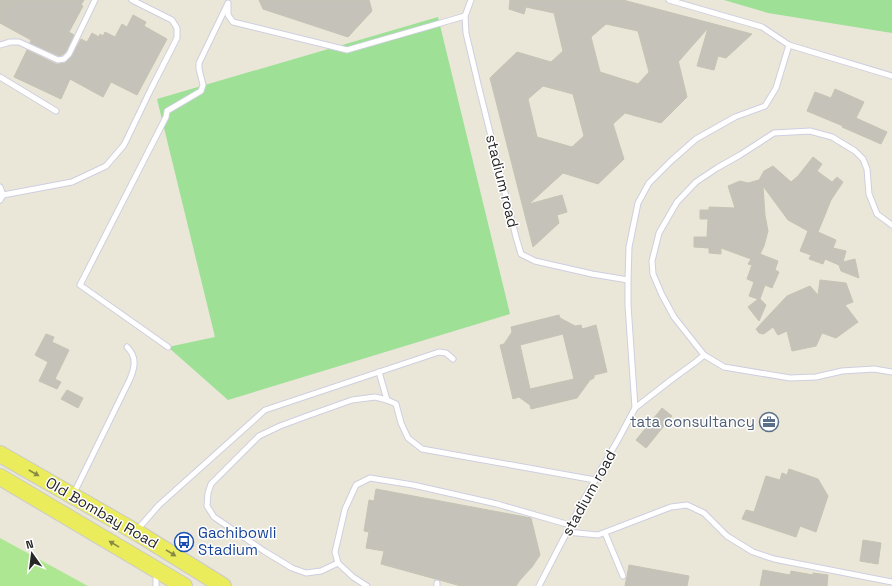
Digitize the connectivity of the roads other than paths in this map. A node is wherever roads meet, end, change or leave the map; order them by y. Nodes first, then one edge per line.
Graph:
1 (95, 0) edge
2 (132, 0) edge
3 (471, 0) edge
4 (669, 0) edge
5 (229, 1) edge
6 (465, 16) junction
7 (0, 45) edge
8 (789, 45) junction
9 (892, 76) edge
10 (0, 77) edge
11 (56, 111) dead end
12 (0, 187) edge
13 (1, 198) edge
14 (892, 225) edge
15 (628, 280) junction
16 (127, 347) dead end
17 (168, 347) dead end
18 (704, 355) junction
19 (453, 359) dead end
20 (378, 372) junction
21 (892, 372) edge
22 (387, 400) junction
23 (635, 408) junction
24 (0, 454) edge
25 (0, 477) edge
26 (595, 480) junction
27 (73, 496) junction
28 (570, 525) junction
29 (136, 532) junction
30 (567, 532) junction
31 (605, 533) junction
32 (338, 563) junction
33 (156, 569) junction
34 (623, 576) dead end
35 (200, 580) edge
36 (892, 582) edge
37 (156, 586) edge
38 (184, 586) edge
39 (223, 586) edge
40 (367, 586) edge
41 (539, 586) edge

1 - 7 lane
2 - 13 lane
3 - 6 lane, stadium road
4 - 8 lane
5 - 6 lane
5 - 17 lane
6 - 15 lane, stadium road
8 - 9 lane
8 - 15 lane
10 - 11 lane
12 - 13 lane
14 - 18 lane
15 - 23 lane
16 - 27 lane
18 - 21 lane
18 - 23 lane
19 - 20 lane
20 - 22 lane
20 - 29 lane
22 - 26 lane
22 - 32 lane
23 - 26 lane, stadium road
24 -> 27 main road, Old Bombay Road
33 -> 25 main road, Old Bombay Road
26 - 28 lane, stadium road
27 - 29 main road, Old Bombay Road
28 - 30 lane, stadium road
28 - 32 lane
29 -> 35 main road, Old Bombay Road
30 - 31 lane
30 - 41 lane, stadium road
31 - 34 lane
31 - 36 lane
32 - 40 lane
33 - 37 lane
33 - 38 main road, Old Bombay Road
35 - 39 main road, Old Bombay Road

